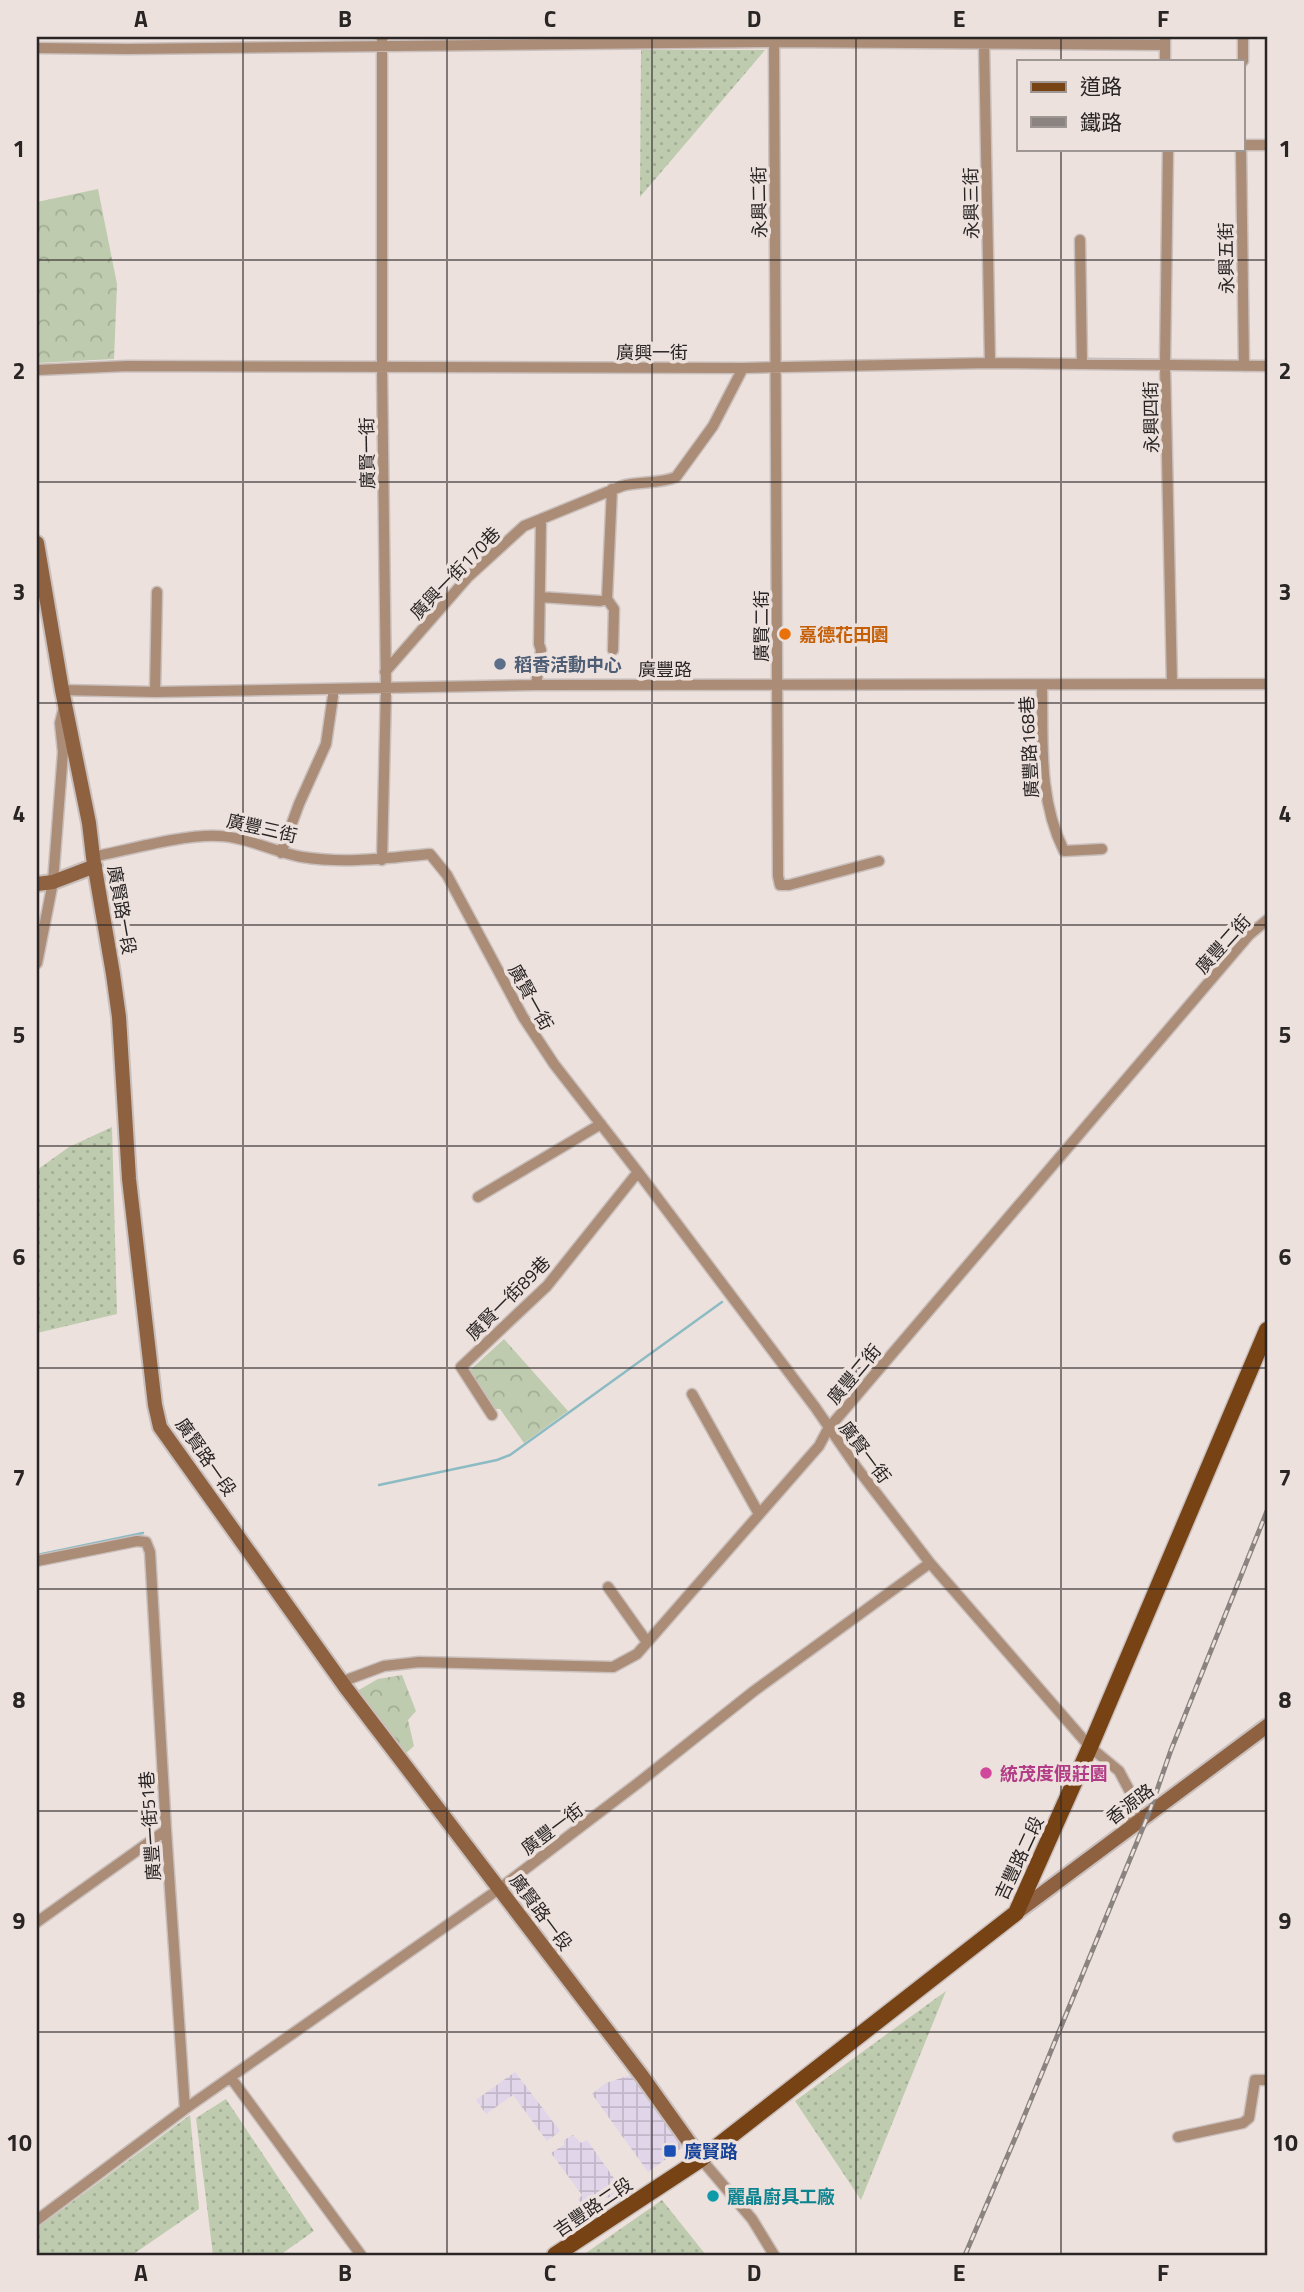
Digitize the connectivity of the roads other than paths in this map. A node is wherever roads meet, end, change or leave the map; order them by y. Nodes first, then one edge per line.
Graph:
1 (1243, 37) edge
2 (774, 39) edge
3 (382, 41) edge
4 (1165, 41) edge
5 (984, 42) junction
6 (37, 48) edge
7 (1165, 60) edge
8 (1242, 60) edge
9 (1267, 145) edge
10 (1244, 147) edge
11 (1168, 150) edge
12 (1242, 150) edge
13 (1080, 240) dead end
14 (990, 363) junction
15 (1082, 363) junction
16 (1165, 365) junction
17 (1244, 366) junction
18 (1267, 366) edge
19 (382, 367) junction
20 (777, 367) junction
21 (743, 368) junction
22 (37, 370) edge
23 (612, 489) junction
24 (541, 519) junction
25 (37, 543) edge
26 (157, 592) dead end
27 (540, 597) junction
28 (607, 599) junction
29 (613, 650) dead end
30 (385, 673) junction
31 (1172, 684) junction
32 (1267, 684) edge
33 (536, 685) junction
34 (777, 685) junction
35 (1042, 685) junction
36 (334, 689) junction
37 (386, 689) junction
38 (155, 692) junction
39 (64, 697) junction
40 (1102, 849) dead end
41 (281, 853) junction
42 (382, 860) junction
43 (879, 861) dead end
44 (94, 862) junction
45 (53, 881) junction
46 (37, 884) edge
47 (1267, 920) edge
48 (37, 963) edge
49 (601, 1124) junction
50 (638, 1172) junction
51 (478, 1197) dead end
52 (1267, 1330) edge
53 (692, 1394) dead end
54 (492, 1415) dead end
55 (828, 1429) junction
56 (759, 1514) junction
57 (37, 1561) edge
58 (930, 1563) junction
59 (608, 1587) dead end
60 (647, 1642) junction
61 (341, 1682) junction
62 (1267, 1726) edge
63 (1090, 1746) junction
64 (1130, 1827) junction
65 (166, 1830) junction
66 (499, 1889) junction
67 (1016, 1913) junction
68 (37, 1922) edge
69 (231, 2078) junction
70 (1267, 2080) edge
71 (185, 2109) junction
72 (1178, 2137) dead end
73 (701, 2159) junction
74 (37, 2220) edge
75 (361, 2255) edge
76 (555, 2255) edge
77 (774, 2255) edge

1 - 8 street
2 - 3 street
2 - 5 street
2 - 20 street, 永興二街
3 - 6 street
3 - 19 street, 廣賢一街
4 - 5 street
4 - 7 street
5 - 14 street, 永興三街
9 - 10 street
11 - 16 street, 永興四街
12 - 17 street, 永興五街
13 - 15 street
14 - 15 street, 廣興一街
14 - 20 street, 廣興一街
15 - 16 street, 廣興一街
16 - 17 street, 廣興一街
16 - 31 street, 永興四街
17 - 18 street, 廣興一街
19 - 21 street, 廣興一街
19 - 22 street, 廣興一街
19 - 30 street, 廣賢一街
20 - 21 street, 廣興一街
20 - 34 street, 廣賢二街
21 - 23 street, 廣興一街170巷
23 - 24 street, 廣興一街170巷
23 - 28 street
24 - 27 street
24 - 30 street, 廣興一街170巷
25 - 39 street, 廣賢路一段
26 - 38 street
27 - 28 street
27 - 33 street
28 - 29 street
30 - 37 street, 廣賢一街
31 - 32 street, 廣豐路
31 - 35 street, 廣豐路
33 - 34 street, 廣豐路
33 - 37 street, 廣豐路
34 - 35 street, 廣豐路
34 - 43 street, 廣賢二街
35 - 40 street, 廣豐路168巷
36 - 37 street, 廣豐路
36 - 38 street, 廣豐路
36 - 41 street
37 - 42 street, 廣賢一街
38 - 39 street, 廣豐路
39 - 44 street, 廣賢路一段
39 - 45 street
41 - 42 street, 廣豐三街
41 - 44 street, 廣豐三街
42 - 49 street, 廣賢一街
44 - 45 street, 廣豐三街
44 - 61 street, 廣賢路一段
45 - 46 street, 廣豐三街
45 - 48 street
47 - 55 street, 廣豐二街
49 - 50 street, 廣賢一街
49 - 51 street
50 - 54 street, 廣賢一街89巷
50 - 55 street, 廣賢一街
52 - 63 main road, 吉豐路二段
53 - 56 street
55 - 56 street, 廣豐二街
55 - 58 street, 廣賢一街
56 - 60 street, 廣豐二街
57 - 65 street, 廣豐一街51巷
58 - 63 street, 廣賢一街
58 - 66 street, 廣豐一街
59 - 60 street
60 - 61 street, 廣豐二街
61 - 66 street, 廣賢路一段
62 - 64 street, 香源路
63 - 64 street, 廣賢一街
63 - 67 main road, 吉豐路二段
64 - 67 street, 香源路
65 - 68 street
65 - 71 street, 廣豐一街51巷
66 - 69 street, 廣豐一街
66 - 73 street, 廣賢路一段
67 - 73 main road, 吉豐路二段
69 - 71 street, 廣豐一街
69 - 75 street
70 - 72 street
71 - 74 street, 廣豐一街
73 - 76 main road, 吉豐路二段
73 - 77 street

